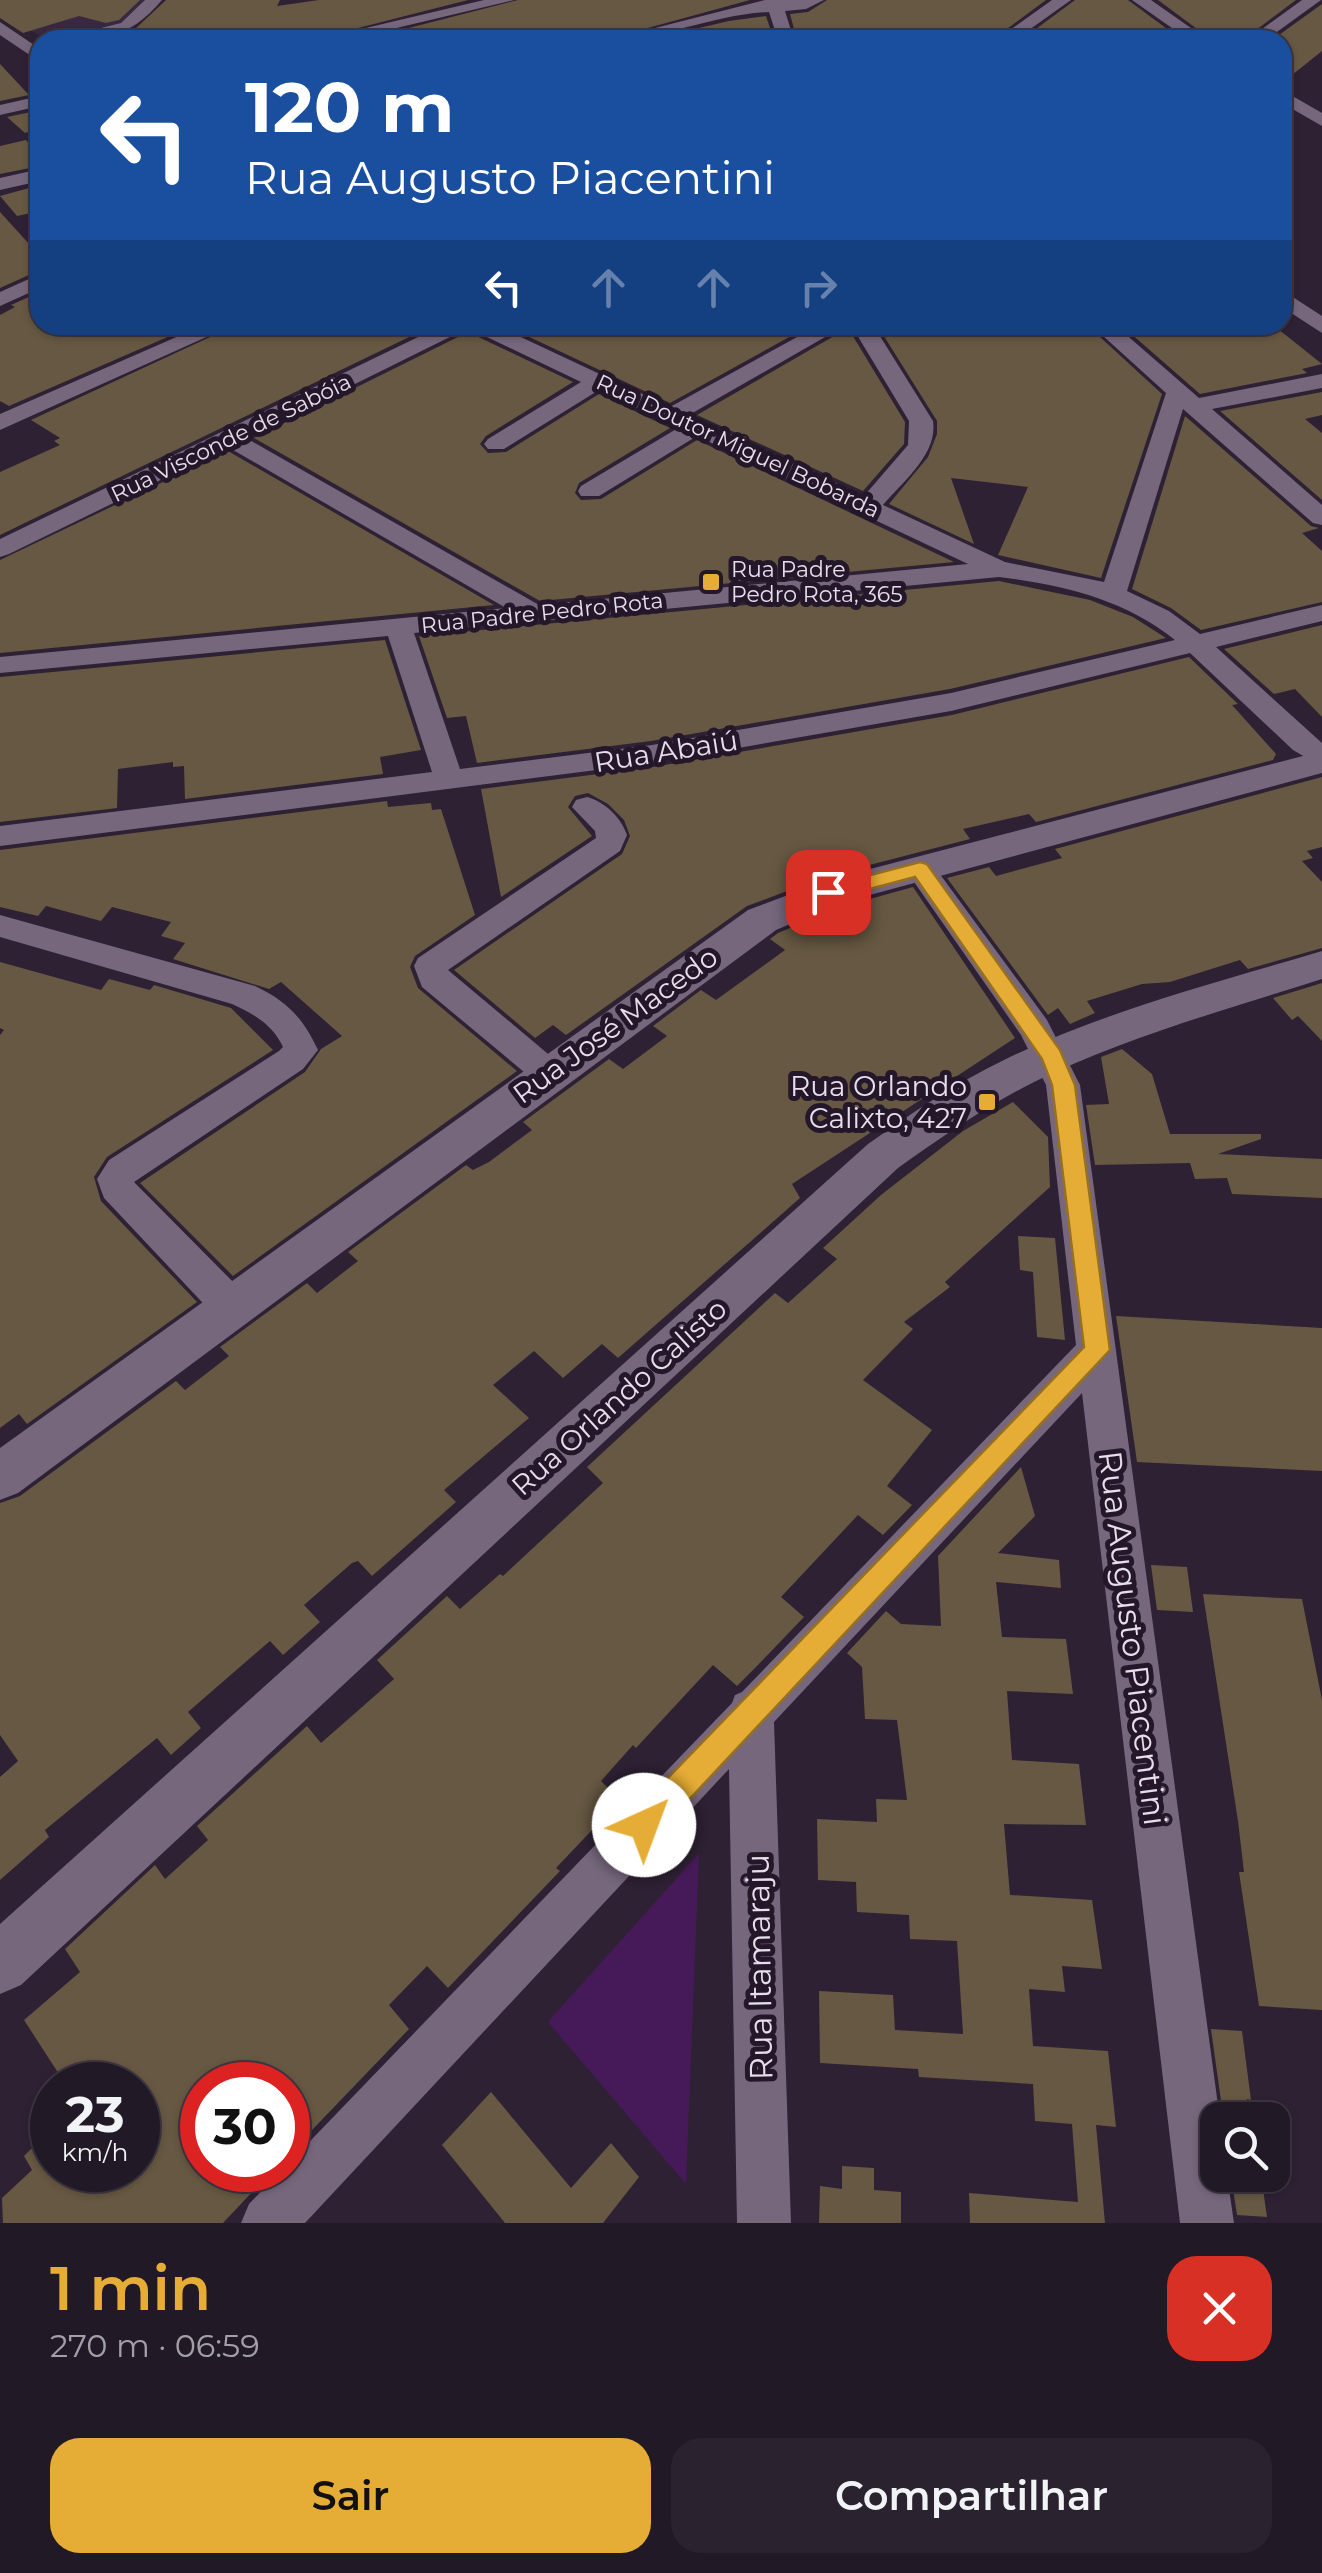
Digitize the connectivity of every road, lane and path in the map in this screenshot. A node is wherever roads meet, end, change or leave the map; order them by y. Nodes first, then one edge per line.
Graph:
1 (154, 0) edge
2 (506, 0) edge
3 (816, 0) edge
4 (1064, 0) edge
5 (1140, 0) edge
6 (1312, 0) edge
7 (773, 3) edge
8 (0, 27) edge
9 (112, 30) edge
10 (369, 30) edge
11 (657, 30) edge
12 (782, 30) edge
13 (1019, 30) edge
14 (1185, 30) edge
15 (1269, 30) edge
16 (25, 45) edge
17 (1292, 102) edge
18 (30, 103) edge
19 (0, 110) edge
20 (1322, 122) edge
21 (30, 177) edge
22 (0, 184) edge
23 (30, 268) edge
24 (0, 276) edge
25 (30, 285) edge
26 (0, 300) edge
27 (1292, 304) edge
28 (1322, 326) edge
29 (200, 335) edge
30 (440, 335) edge
31 (499, 335) edge
32 (817, 335) edge
33 (868, 335) edge
34 (1113, 335) edge
35 (598, 381) junction
36 (1322, 381) edge
37 (1185, 400) junction
38 (670, 416) junction
39 (0, 424) edge
40 (694, 428) junction
41 (231, 439) junction
42 (496, 444) dead end
43 (590, 490) dead end
44 (868, 507) junction
45 (1322, 518) edge
46 (0, 549) edge
47 (998, 568) junction
48 (1113, 594) junction
49 (1322, 612) edge
50 (534, 614) junction
51 (399, 628) junction
52 (1194, 642) junction
53 (0, 666) edge
54 (1322, 760) edge
55 (450, 782) junction
56 (586, 807) dead end
57 (0, 836) edge
58 (920, 869) junction
59 (0, 926) edge
60 (1322, 966) edge
61 (1052, 1056) junction
62 (548, 1073) junction
63 (230, 1305) junction
64 (1098, 1350) junction
65 (0, 1477) edge
66 (751, 1712) junction
67 (0, 1964) edge
68 (268, 2223) edge
69 (764, 2223) edge
70 (1207, 2223) edge

1 - 9 street
2 - 10 street
3 - 7 street
4 - 13 street
5 - 14 street
6 - 15 street
7 - 11 street
7 - 12 street
8 - 16 street
17 - 20 street
18 - 19 street
21 - 22 street
23 - 24 street
25 - 26 street
27 - 28 street
29 - 39 street
30 - 41 street, Rua Visconde de Sabóia
31 - 35 street, Rua Doutor Miguel Bobarda
32 - 38 street
33 - 44 street
34 - 37 street
35 - 38 street, Rua Doutor Miguel Bobarda
35 - 42 street
36 - 37 street
37 - 45 street
37 - 48 street
38 - 40 street, Rua Doutor Miguel Bobarda
40 - 43 street
40 - 44 street, Rua Doutor Miguel Bobarda
41 - 46 street, Rua Visconde de Sabóia
41 - 50 street
44 - 47 street, Rua Doutor Miguel Bobarda
47 - 48 street, Rua Padre Pedro Rota
47 - 50 street, Rua Padre Pedro Rota
48 - 52 street, Rua Padre Pedro Rota
49 - 52 street, Rua Abaiú
50 - 51 street, Rua Padre Pedro Rota
51 - 53 street, Rua Padre Pedro Rota
51 - 55 street
52 - 54 street, Rua Padre Pedro Rota
52 - 55 street, Rua Abaiú
54 - 58 street, Rua José Macedo
55 - 57 street, Rua Abaiú
56 - 62 street
58 - 61 street, Rua Augusto Piacentini
58 - 62 street, Rua José Macedo
59 - 63 street
60 - 61 street, Rua Orlando Calisto
61 - 64 street, Rua Augusto Piacentini
61 - 67 street, Rua Orlando Calisto
62 - 63 street, Rua José Macedo
63 - 65 street, Rua José Macedo
64 - 66 street
64 - 70 street, Rua Augusto Piacentini
66 - 68 street
66 - 69 street, Rua Itamaraju

